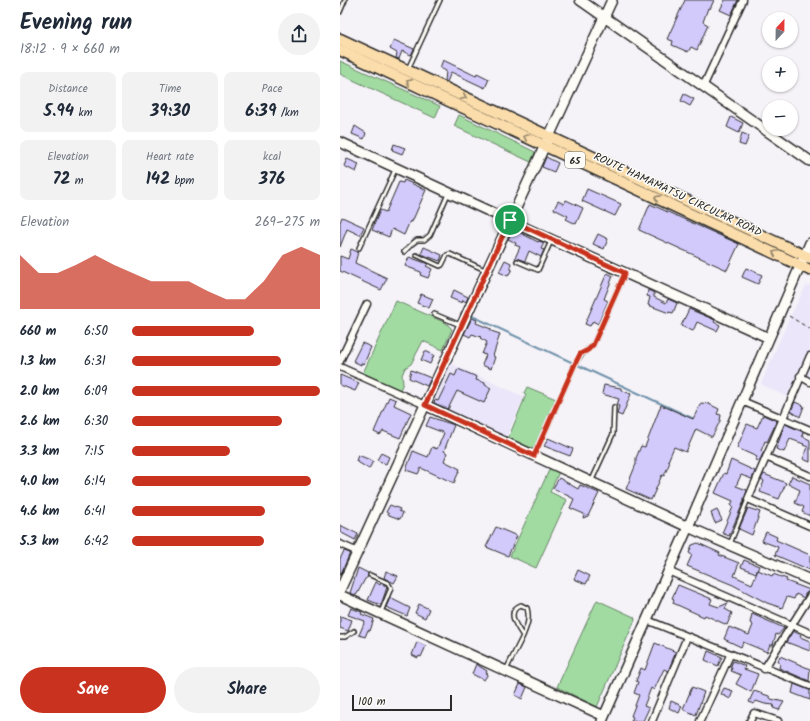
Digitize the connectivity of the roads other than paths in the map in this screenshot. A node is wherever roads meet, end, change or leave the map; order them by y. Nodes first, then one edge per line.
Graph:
1 (345, 0) edge
2 (440, 0) edge
3 (580, 0) edge
4 (612, 0) edge
5 (743, 0) edge
6 (340, 12) edge
7 (604, 17) junction
8 (340, 40) edge
9 (340, 50) edge
10 (407, 70) junction
11 (703, 87) junction
12 (549, 136) junction
13 (340, 142) edge
14 (545, 146) junction
15 (810, 161) edge
16 (396, 168) junction
17 (449, 192) junction
18 (510, 220) junction
19 (552, 240) junction
20 (810, 243) edge
21 (359, 248) dead end
22 (404, 252) dead end
23 (416, 255) dead end
24 (807, 256) edge
25 (517, 261) dead end
26 (801, 264) junction
27 (487, 270) junction
28 (810, 270) edge
29 (625, 273) junction
30 (367, 304) dead end
31 (434, 314) dead end
32 (461, 326) junction
33 (769, 338) junction
34 (810, 356) edge
35 (340, 361) edge
36 (340, 367) edge
37 (800, 376) junction
38 (810, 382) edge
39 (742, 401) junction
40 (425, 405) junction
41 (614, 407) dead end
42 (782, 418) junction
43 (810, 430) edge
44 (534, 456) junction
45 (766, 457) junction
46 (810, 476) edge
47 (591, 482) junction
48 (748, 499) junction
49 (810, 526) edge
50 (688, 527) junction
51 (340, 544) edge
52 (730, 545) junction
53 (358, 552) junction
54 (668, 571) junction
55 (370, 575) dead end
56 (810, 580) edge
57 (340, 590) edge
58 (340, 594) edge
59 (810, 596) edge
60 (381, 612) junction
61 (647, 620) junction
62 (791, 625) junction
63 (354, 631) dead end
64 (810, 633) edge
65 (340, 636) edge
66 (523, 636) junction
67 (687, 637) junction
68 (730, 655) junction
69 (764, 669) junction
70 (505, 672) junction
71 (810, 686) edge
72 (603, 719) edge
73 (652, 721) edge
74 (700, 721) edge
75 (750, 721) edge
76 (778, 721) edge

1 - 6 lane
2 - 10 lane
3 - 7 street
4 - 7 street
5 - 11 street
7 - 11 street
7 - 12 street
8 - 10 main road, ROUTE HAMAMATSU CIRCULAR ROAD / 65
14 -> 9 main road, ROUTE HAMAMATSU CIRCULAR ROAD / 65
10 -> 12 main road, ROUTE HAMAMATSU CIRCULAR ROAD / 65
11 - 15 street
12 - 14 street
12 - 24 main road, ROUTE HAMAMATSU CIRCULAR ROAD / 65
13 - 16 street
14 - 18 street
26 -> 14 main road, ROUTE HAMAMATSU CIRCULAR ROAD / 65
16 - 17 street
16 - 21 lane
17 - 18 street
17 - 22 lane
18 - 19 street
18 - 27 street
19 - 25 lane
19 - 29 street
20 - 24 street
23 - 27 lane
24 - 26 street
26 - 28 main road, ROUTE HAMAMATSU CIRCULAR ROAD / 65
26 - 33 street
27 - 32 street
29 - 33 street
29 - 44 lane
30 - 35 street
31 - 32 lane
32 - 40 street
33 - 39 street
34 - 37 street
36 - 40 street
37 - 38 street
37 - 42 street
39 - 42 street
39 - 50 street
40 - 44 street
40 - 53 street
41 - 47 lane
42 - 43 street
42 - 45 street
44 - 47 street
45 - 46 street
45 - 48 street
47 - 50 street
48 - 49 street
48 - 52 lane
50 - 52 street
50 - 54 street
51 - 53 street
52 - 56 street
53 - 57 street
54 - 61 street
54 - 62 street
55 - 60 lane
58 - 60 street
59 - 62 street
60 - 70 street
61 - 67 street
61 - 72 street
62 - 64 street
62 - 69 street
63 - 65 lane
66 - 66 lane
66 - 70 lane
67 - 68 street
67 - 73 street
68 - 69 street
68 - 74 street
69 - 71 street
70 - 72 street
75 - 76 street

